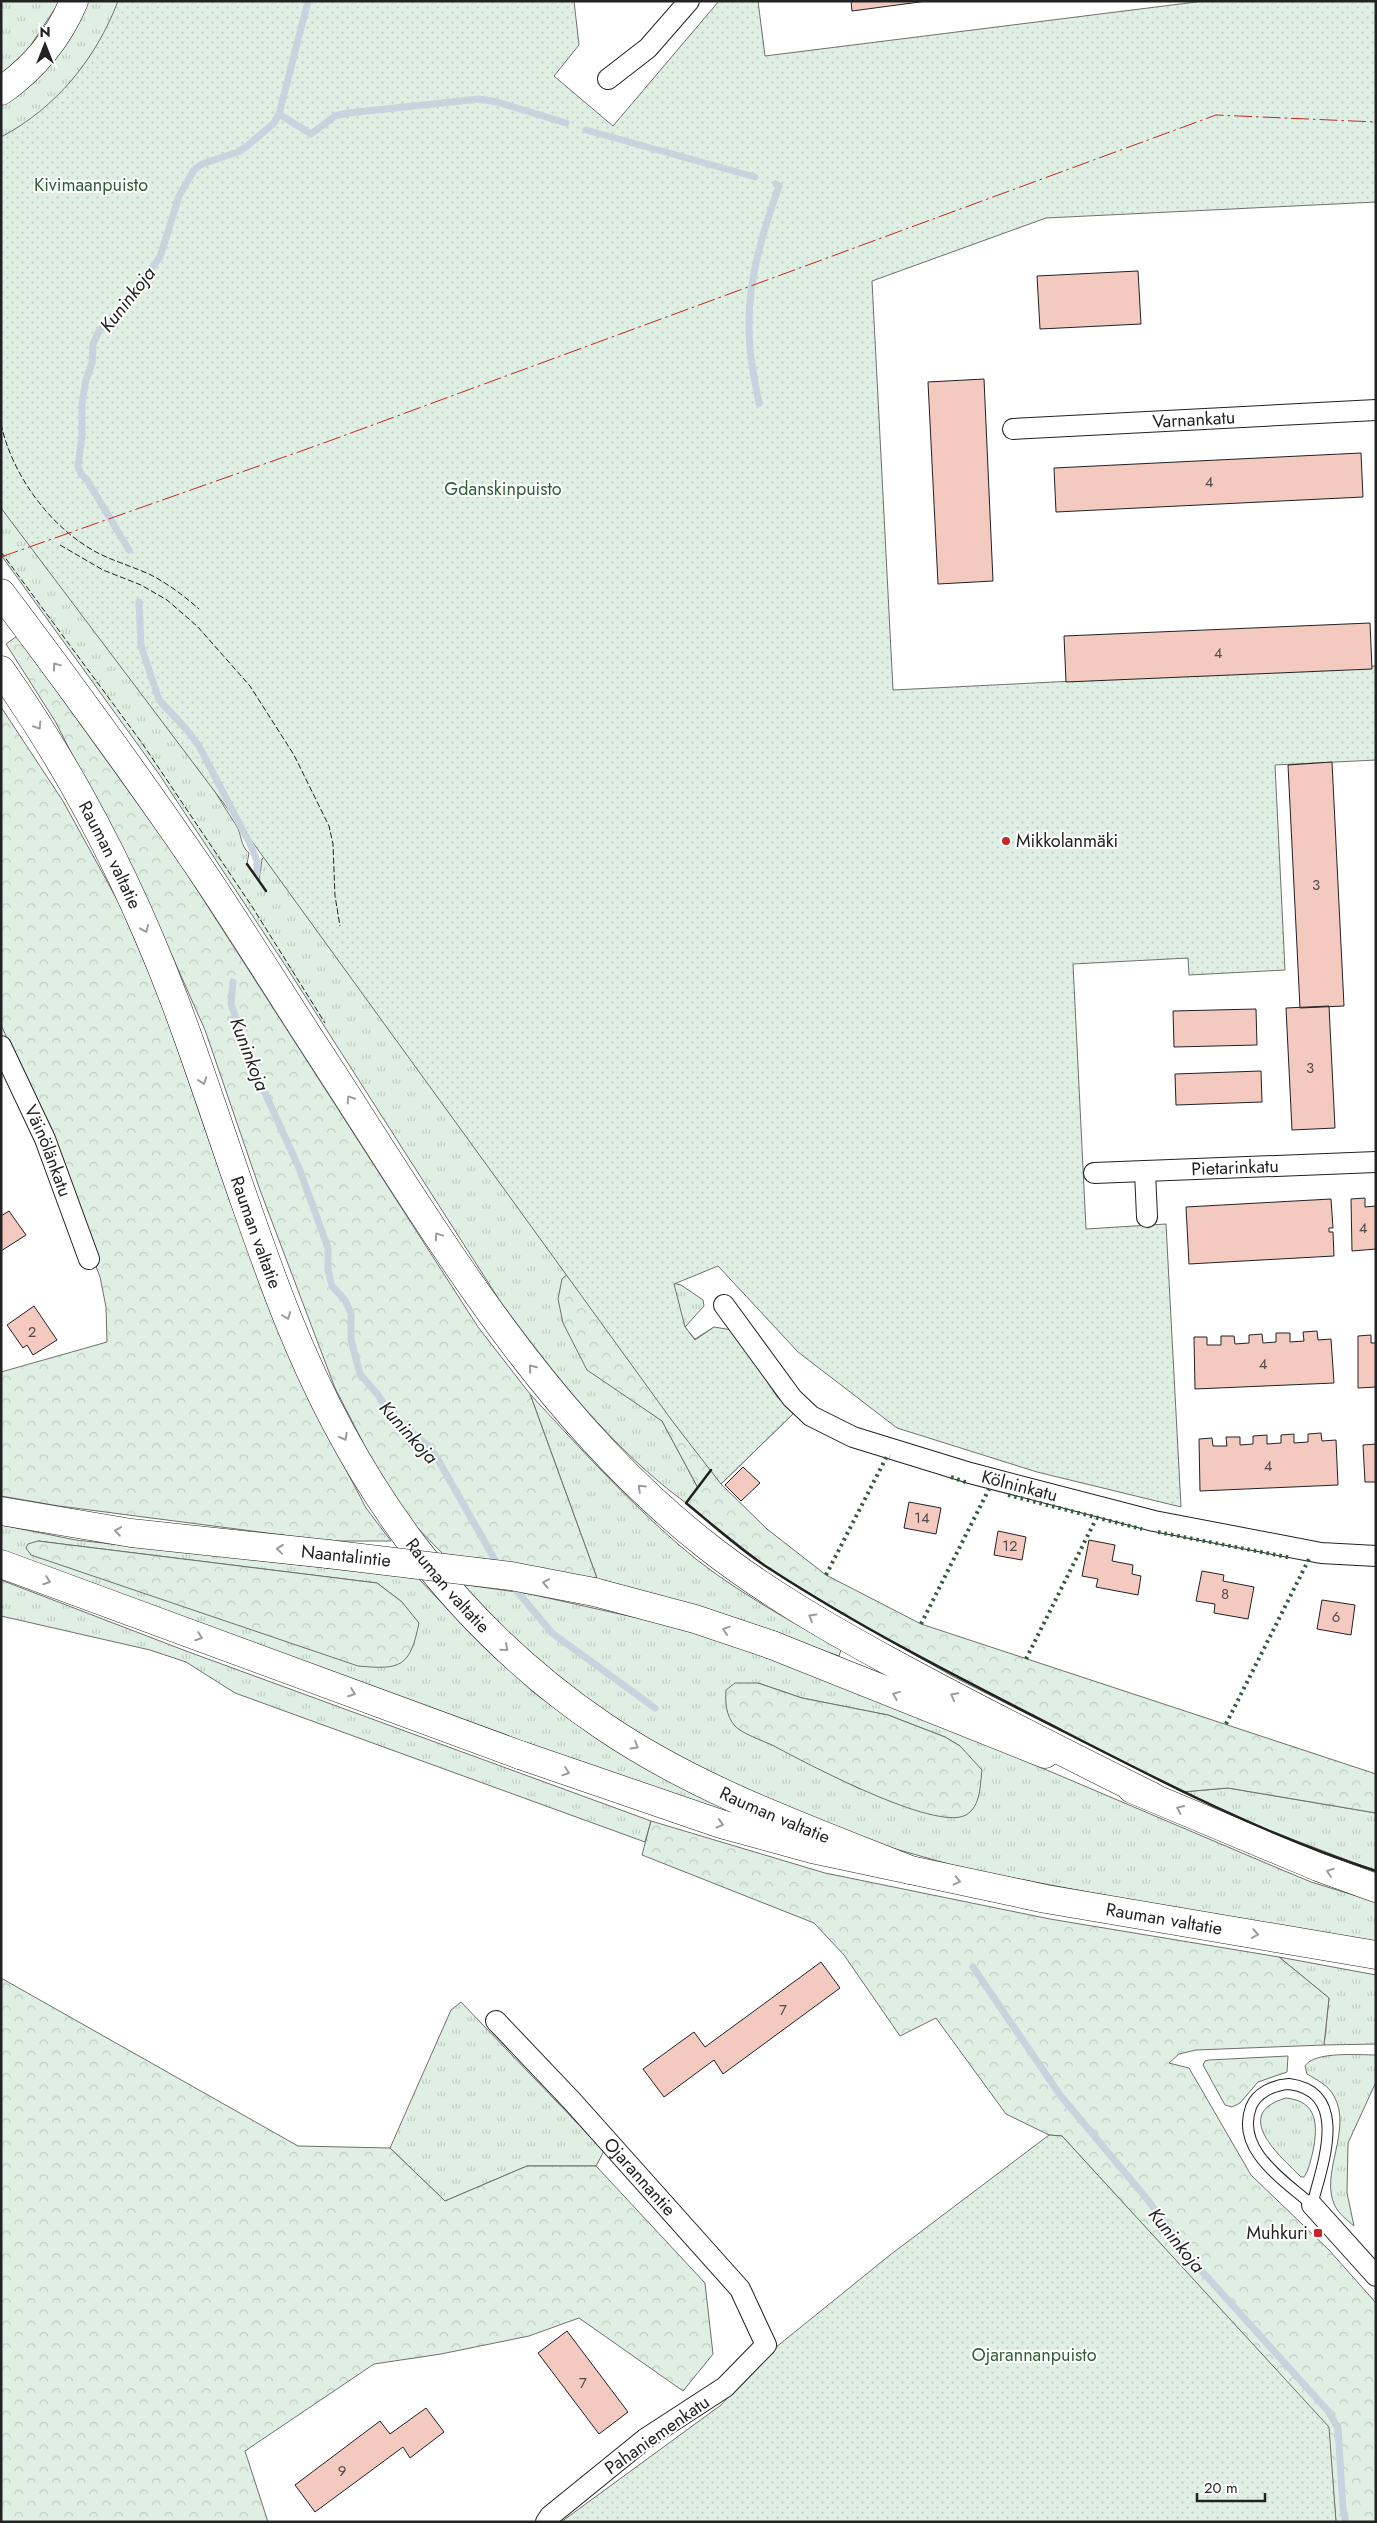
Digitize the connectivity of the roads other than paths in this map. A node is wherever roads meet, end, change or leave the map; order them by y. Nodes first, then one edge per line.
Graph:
1 (74, 1) edge
2 (689, 1) edge
3 (608, 79) dead end
4 (1, 91) edge
5 (1376, 410) edge
6 (1013, 428) dead end
7 (1, 593) edge
8 (1, 670) edge
9 (1, 1046) edge
10 (1376, 1162) edge
11 (1145, 1171) junction
12 (1094, 1173) dead end
13 (1147, 1217) dead end
14 (89, 1259) dead end
15 (724, 1305) dead end
16 (1, 1512) edge
17 (1376, 1556) edge
18 (1, 1564) edge
19 (1153, 1798) junction
20 (910, 1870) junction
21 (1376, 1888) edge
22 (1376, 1955) edge
23 (496, 2021) dead end
24 (1312, 2205) junction
25 (1376, 2276) edge
26 (766, 2346) joint
27 (546, 2520) edge

1 - 4 main road
2 - 3 street
5 - 6 street, Varnankatu
19 -> 7 main road
8 -> 20 main road, Rauman valtatie
9 - 14 street, Väinölänkatu
10 - 11 street, Pietarinkatu
11 - 12 street, Pietarinkatu
11 - 13 street
15 - 17 street, Kölninkatu
19 -> 16 main road, Naantalintie, bridge
18 -> 20 main road
21 -> 19 main road
20 -> 22 main road, Rauman valtatie
23 - 26 street, Ojarannantie
24 - 24 lane
24 - 25 street
26 - 27 street, Pahaniemenkatu

